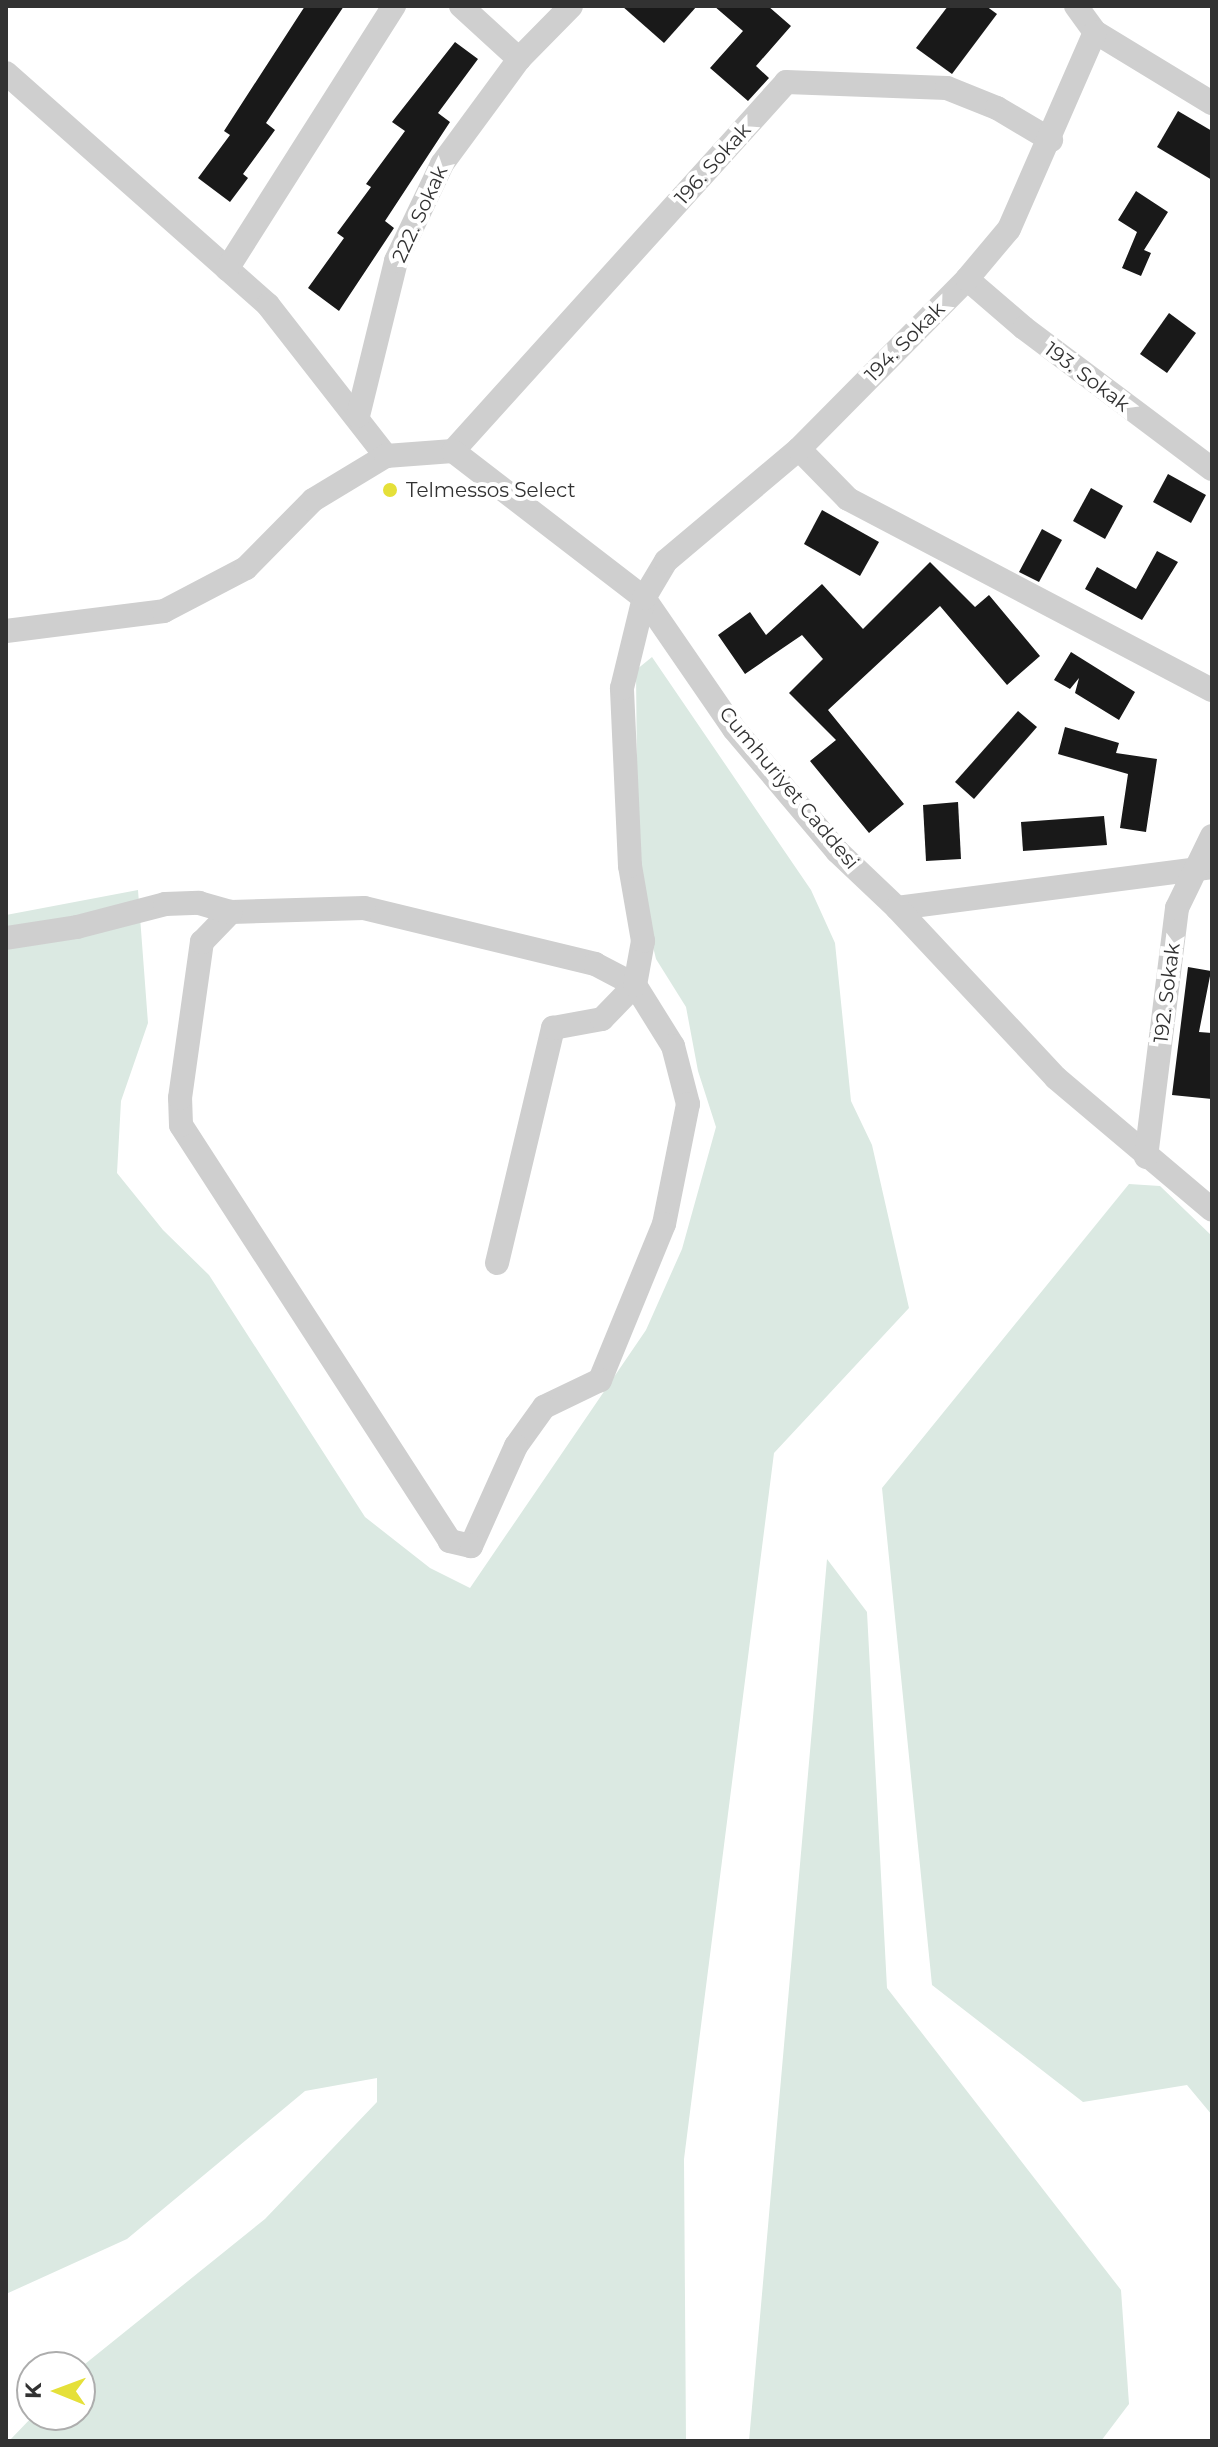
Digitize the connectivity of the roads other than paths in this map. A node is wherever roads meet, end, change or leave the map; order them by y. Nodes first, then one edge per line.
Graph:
1 (394, 6) edge
2 (461, 6) edge
3 (571, 6) edge
4 (1076, 6) edge
5 (1095, 32) junction
6 (519, 59) junction
7 (6, 73) edge
8 (1212, 103) edge
9 (1051, 140) junction
10 (227, 269) junction
11 (967, 279) junction
12 (358, 416) junction
13 (799, 449) junction
14 (453, 451) junction
15 (386, 456) junction
16 (1212, 469) edge
17 (644, 598) junction
18 (6, 631) edge
19 (1212, 690) edge
20 (1212, 836) edge
21 (1203, 867) edge
22 (897, 908) junction
23 (231, 912) junction
24 (6, 938) edge
25 (635, 985) junction
26 (1146, 1157) junction
27 (1212, 1210) edge
28 (497, 1263) dead end

1 - 10 street
2 - 6 street
3 - 6 street, 222. Sokak
4 - 5 street
5 - 8 street
5 - 9 street, 194. Sokak
6 - 12 street, 222. Sokak
7 - 10 street
9 - 11 street, 194. Sokak
9 - 14 street, 196. Sokak
10 - 12 street
11 - 13 street, 194. Sokak
11 - 16 street, 193. Sokak
12 - 15 street
13 - 17 street, 194. Sokak
13 - 19 street
14 - 15 street
14 - 17 street, Cumhuriyet Caddesi
15 - 18 street
17 - 22 street, Cumhuriyet Caddesi
17 - 25 street, 194. Sokak
20 - 21 street, 192. Sokak
21 - 22 street
21 - 26 street, 192. Sokak
22 - 26 street, Cumhuriyet Caddesi
23 - 24 street
23 - 25 street
23 - 25 street
25 - 28 street
26 - 27 street, Cumhuriyet Caddesi

